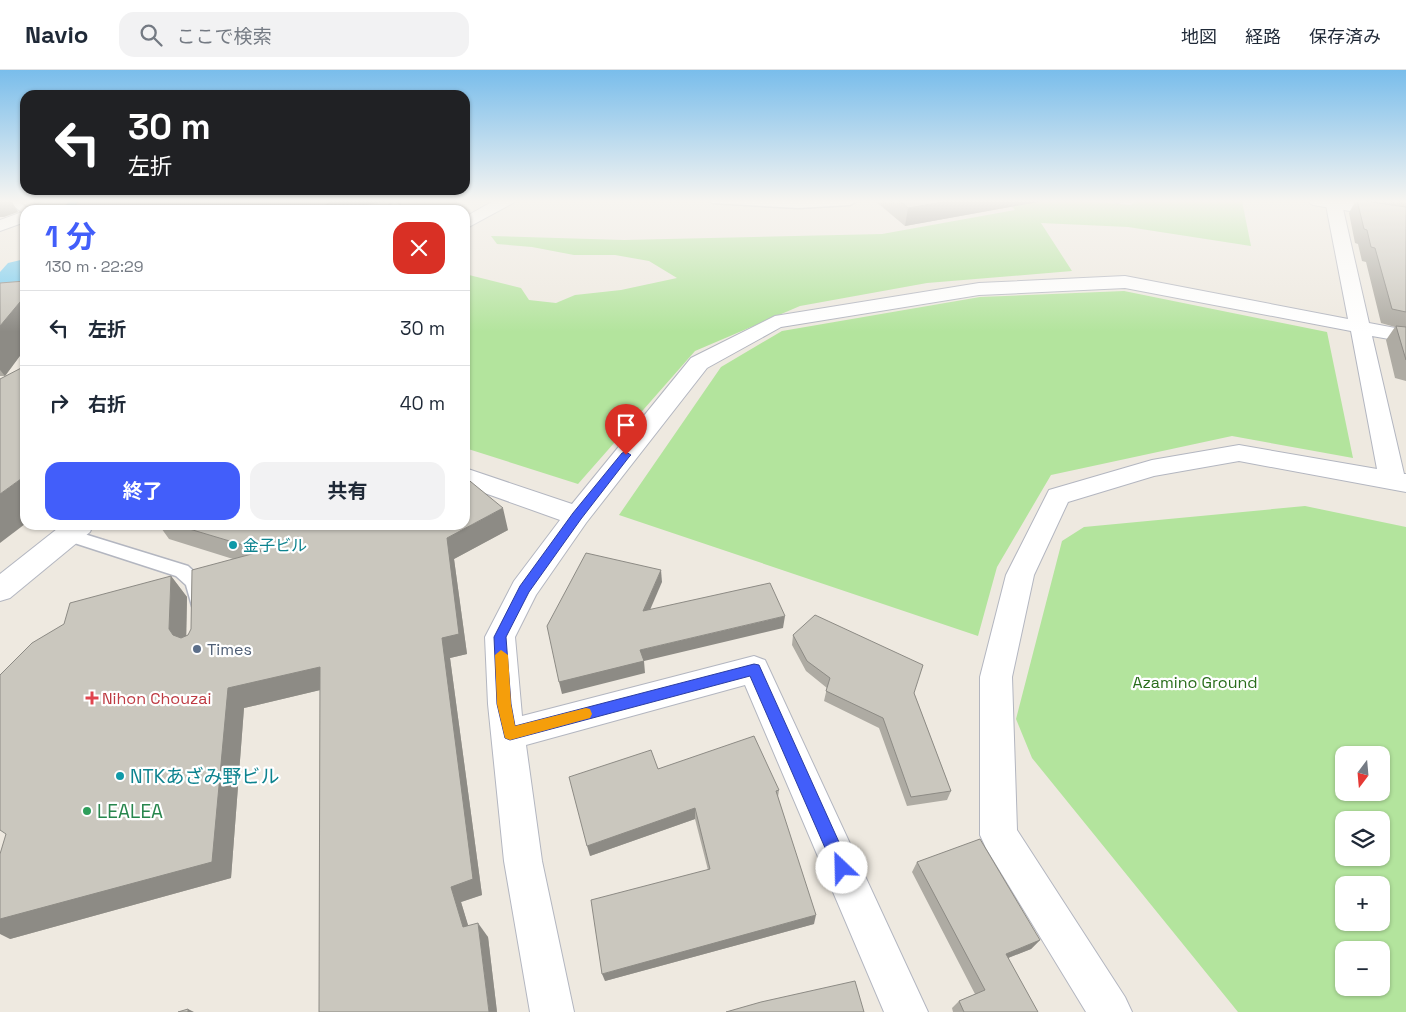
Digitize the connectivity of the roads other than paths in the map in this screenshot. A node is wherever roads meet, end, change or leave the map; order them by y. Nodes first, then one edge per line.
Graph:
1 (1343, 244) edge
2 (1360, 326) junction
3 (1406, 336) edge
4 (470, 478) edge
5 (1399, 481) edge
6 (577, 516) junction
7 (74, 530) edge
8 (0, 590) edge
9 (198, 621) edge
10 (510, 734) junction
11 (552, 1012) edge
12 (906, 1012) edge
13 (1110, 1012) edge

1 - 2 street
2 - 3 street
2 - 5 street
2 - 6 street
4 - 6 street
5 - 13 street
6 - 10 street
7 - 8 street
7 - 9 lane
10 - 11 street
10 - 12 street

